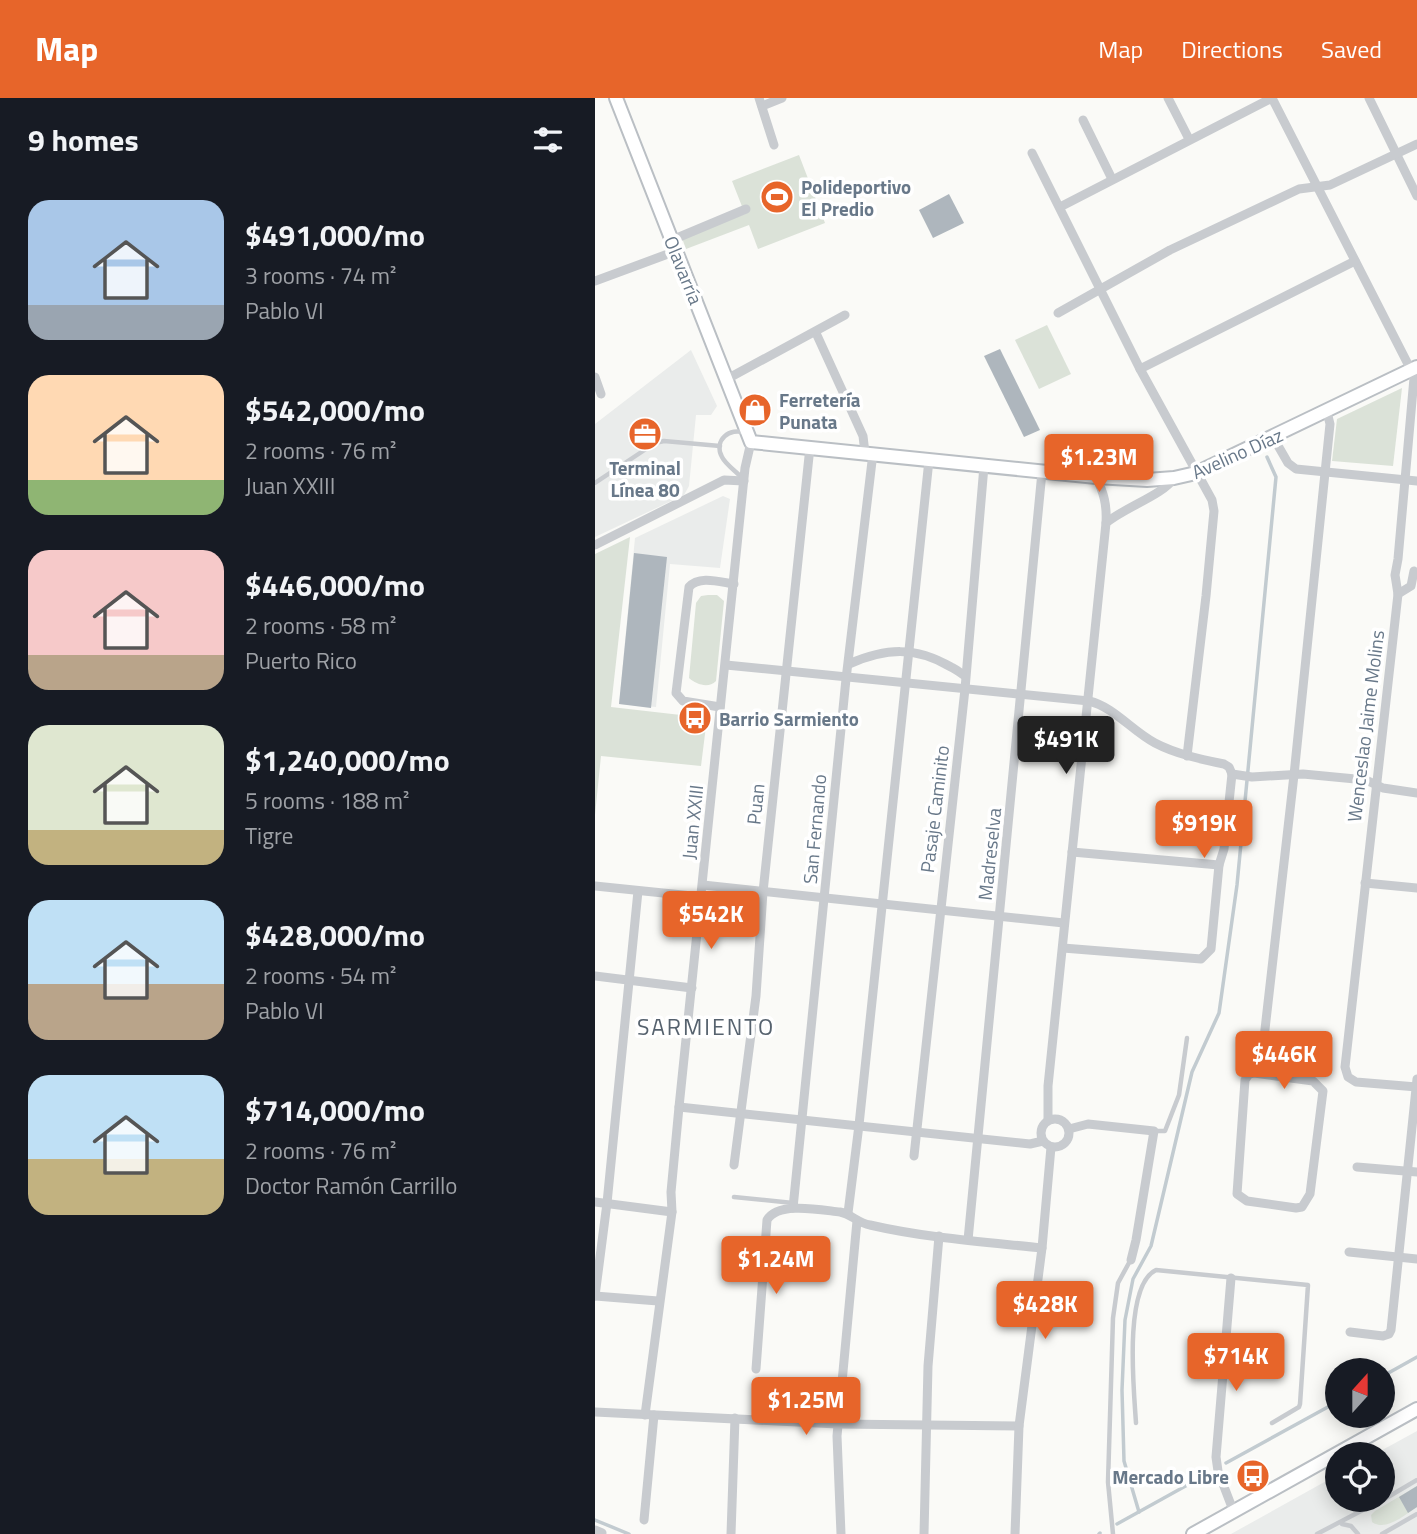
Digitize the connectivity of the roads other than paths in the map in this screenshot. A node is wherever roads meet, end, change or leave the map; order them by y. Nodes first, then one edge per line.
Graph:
1 (616, 98) edge
2 (782, 98) edge
3 (1168, 98) edge
4 (1272, 98) edge
5 (1369, 98) edge
6 (760, 102) edge
7 (1083, 120) dead end
8 (1189, 139) junction
9 (1417, 144) edge
10 (775, 145) dead end
11 (1032, 153) dead end
12 (1396, 153) junction
13 (1112, 179) junction
14 (1317, 187) junction
15 (1417, 196) edge
16 (1060, 207) junction
17 (746, 209) dead end
18 (674, 246) junction
19 (1355, 261) junction
20 (595, 281) edge
21 (1100, 290) junction
22 (1058, 313) dead end
23 (845, 315) dead end
24 (816, 333) junction
25 (1414, 368) edge
26 (1140, 369) junction
27 (595, 377) edge
28 (727, 379) junction
29 (601, 394) dead end
30 (1327, 412) junction
31 (1273, 437) junction
32 (749, 438) junction
33 (720, 446) junction
34 (810, 447) junction
35 (869, 453) junction
36 (747, 460) junction
37 (929, 460) junction
38 (727, 463) junction
39 (984, 466) junction
40 (1042, 472) junction
41 (1325, 472) junction
42 (1196, 473) junction
43 (1096, 477) junction
44 (1174, 478) junction
45 (1405, 480) junction
46 (744, 481) junction
47 (1417, 481) edge
48 (595, 483) edge
49 (1106, 523) junction
50 (595, 545) edge
51 (1396, 569) junction
52 (1416, 571) edge
53 (734, 584) junction
54 (1398, 594) junction
55 (909, 651) junction
56 (849, 664) junction
57 (726, 665) junction
58 (787, 671) junction
59 (965, 676) junction
60 (846, 679) junction
61 (906, 683) junction
62 (965, 689) junction
63 (1023, 695) junction
64 (1089, 701) junction
65 (720, 707) junction
66 (1187, 756) junction
67 (1294, 775) junction
68 (1242, 776) junction
69 (1375, 785) junction
70 (1417, 793) edge
71 (1072, 852) junction
72 (1219, 865) junction
73 (1365, 883) junction
74 (703, 885) junction
75 (595, 886) edge
76 (1417, 888) edge
77 (638, 891) junction
78 (763, 892) junction
79 (702, 897) junction
80 (825, 899) junction
81 (882, 904) junction
82 (940, 910) junction
83 (1000, 916) junction
84 (1065, 923) junction
85 (1063, 948) junction
86 (595, 976) edge
87 (630, 980) junction
88 (692, 988) junction
89 (1187, 1038) dead end
90 (1260, 1073) junction
91 (1417, 1079) edge
92 (1417, 1087) edge
93 (679, 1107) junction
94 (741, 1112) junction
95 (803, 1119) junction
96 (1048, 1120) junction
97 (859, 1125) junction
98 (1069, 1129) junction
99 (1154, 1131) junction
100 (916, 1132) junction
101 (977, 1138) junction
102 (1047, 1144) junction
103 (914, 1156) dead end
104 (734, 1165) dead end
105 (1357, 1167) dead end
106 (1412, 1172) edge
107 (734, 1197) dead end
108 (595, 1202) edge
109 (607, 1203) junction
110 (794, 1205) junction
111 (672, 1212) junction
112 (848, 1213) junction
113 (857, 1220) junction
114 (939, 1236) junction
115 (968, 1240) junction
116 (1042, 1248) junction
117 (1349, 1252) dead end
118 (1398, 1257) junction
119 (1417, 1259) edge
120 (1131, 1260) joint
121 (1231, 1278) junction
122 (595, 1296) edge
123 (658, 1301) junction
124 (1350, 1332) dead end
125 (756, 1369) dead end
126 (1417, 1409) edge
127 (595, 1412) edge
128 (649, 1415) junction
129 (735, 1418) junction
130 (1136, 1423) dead end
131 (1272, 1423) dead end
132 (837, 1424) junction
133 (926, 1426) junction
134 (1019, 1426) junction
135 (1417, 1480) edge
136 (1395, 1493) edge
137 (1233, 1510) junction
138 (1360, 1512) edge
139 (1417, 1514) edge
140 (643, 1520) dead end
141 (1337, 1525) junction
142 (731, 1534) edge
143 (841, 1534) edge
144 (924, 1534) edge
145 (1015, 1534) edge
146 (1113, 1534) edge
147 (1193, 1534) edge
148 (1317, 1534) edge
149 (1329, 1534) edge
150 (1358, 1534) edge
151 (1382, 1534) edge

1 - 18 street, Olavarría
2 - 6 street
3 - 8 street
4 - 8 street
4 - 14 street
5 - 12 street
6 - 10 street
7 - 13 street
8 - 13 street
9 - 12 street
11 - 16 street
12 - 14 street
12 - 15 street
13 - 16 street
14 - 19 street
14 - 21 street
16 - 21 street
17 - 18 street
18 - 20 street
18 - 28 street, Olavarría
19 - 25 street
19 - 26 street
21 - 22 street
21 - 26 street
23 - 24 street
24 - 28 street
24 - 35 street, San Fernando
25 - 30 street, Avelino Díaz
25 - 45 street, Wenceslao Jaime Molins
26 - 42 street
27 - 29 street
28 - 32 street, Olavarría
30 - 31 street, Avelino Díaz
30 - 41 street
31 - 41 street
31 - 42 street, Avelino Díaz
32 - 33 lane
32 - 34 street, Avelino Díaz
32 - 36 street, Juan XXIII
33 - 38 lane
33 - 48 lane
34 - 35 street, Avelino Díaz
34 - 58 street, Puan
35 - 37 street, Avelino Díaz
35 - 56 street, San Fernando
36 - 38 lane
36 - 46 street, Juan XXIII
37 - 39 street, Avelino Díaz
37 - 55 street
38 - 46 lane
39 - 40 street, Avelino Díaz
39 - 59 street, Pasaje Caminito
40 - 43 street, Avelino Díaz
40 - 63 street, Madreselva
41 - 45 street
41 - 67 street
42 - 44 street, Avelino Díaz
42 - 66 street
43 - 44 street, Avelino Díaz
43 - 49 street
44 - 49 street
45 - 47 street
45 - 51 street, Wenceslao Jaime Molins
46 - 50 street
46 - 53 street, Juan XXIII
49 - 64 street
51 - 52 street
51 - 54 street, Wenceslao Jaime Molins
52 - 54 street
53 - 57 street, Juan XXIII
53 - 65 street
54 - 69 street, Wenceslao Jaime Molins
55 - 56 street
55 - 59 street
55 - 61 street
56 - 60 street, San Fernando
57 - 58 street
57 - 65 street, Juan XXIII
58 - 60 street
58 - 78 street, Puan
59 - 62 street, Pasaje Caminito
60 - 61 street
60 - 80 street, San Fernando
61 - 62 street
61 - 81 street
62 - 63 street
62 - 82 street, Pasaje Caminito
63 - 64 street
63 - 83 street, Madreselva
64 - 66 street
64 - 71 street
65 - 74 street, Juan XXIII
66 - 68 street
67 - 68 street
67 - 69 street
67 - 90 street
68 - 72 street
69 - 70 street
69 - 73 street, Wenceslao Jaime Molins
71 - 72 street
71 - 84 street
72 - 85 street
73 - 76 street
73 - 92 street, Wenceslao Jaime Molins
74 - 78 street
74 - 79 street, Juan XXIII
75 - 77 street
77 - 79 street
77 - 87 street
78 - 80 street
78 - 94 street, Puan
79 - 88 street, Juan XXIII
80 - 81 street
80 - 95 street, San Fernando
81 - 82 street
81 - 97 street
82 - 83 street
82 - 100 street, Pasaje Caminito
83 - 84 street
83 - 101 street, Madreselva
84 - 85 street
85 - 96 street
86 - 87 street
87 - 88 street
87 - 109 street
88 - 93 street, Juan XXIII
89 - 99 lane
90 - 90 street
91 - 92 street
92 - 106 street
93 - 94 street
93 - 111 street, Juan XXIII
94 - 95 street
94 - 104 street, Puan
95 - 97 street
95 - 110 street, San Fernando
96 - 98 street
96 - 102 street
97 - 100 street
97 - 112 street
98 - 99 street
98 - 102 street
99 - 120 street
100 - 101 street
100 - 103 street, Pasaje Caminito
101 - 102 street
101 - 115 street, Madreselva
102 - 116 street
105 - 106 street
106 - 118 street
107 - 110 lane
108 - 109 street
109 - 111 street
109 - 122 street
110 - 112 street
110 - 125 street
111 - 123 street, Juan XXIII
112 - 113 street
113 - 114 street
113 - 132 street
114 - 115 street
114 - 133 street
115 - 116 street
116 - 134 street
117 - 118 street
118 - 119 street
118 - 124 street
120 - 146 lane
121 - 130 lane
121 - 131 lane
121 - 137 street
122 - 123 street
123 - 128 street, Juan XXIII
126 - 137 street
127 - 128 street
128 - 129 street
128 - 140 street, Juan XXIII
129 - 132 street
129 - 142 street
132 - 133 street
132 - 143 street
133 - 134 street
133 - 144 street
134 - 145 street
135 - 136 lane
137 - 147 street
138 - 141 lane
139 - 151 lane
141 - 148 lane
141 - 149 lane
141 - 150 lane

